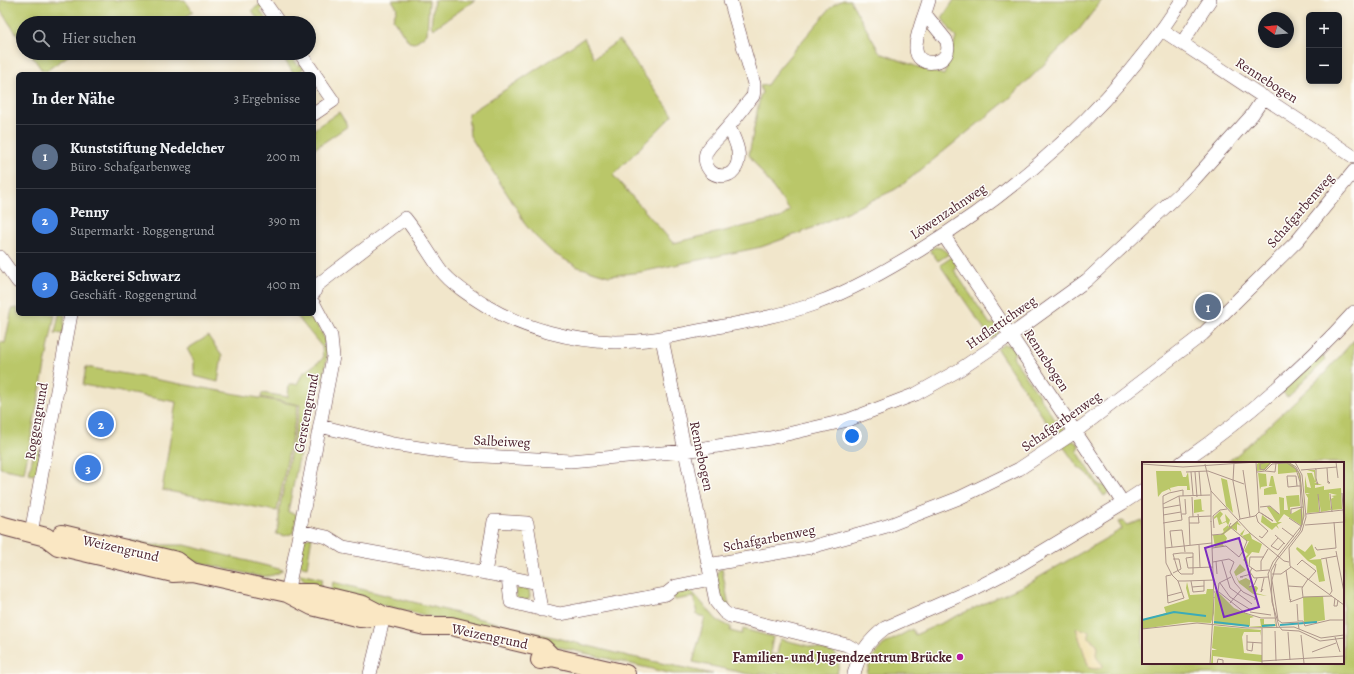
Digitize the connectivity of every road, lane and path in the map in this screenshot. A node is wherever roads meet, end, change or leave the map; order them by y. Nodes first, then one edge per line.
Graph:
1 (263, 0) edge
2 (730, 0) edge
3 (929, 0) edge
4 (1182, 0) edge
5 (1210, 0) edge
6 (925, 14) dead end
7 (274, 16) edge
8 (1162, 30) junction
9 (1182, 43) junction
10 (305, 60) edge
11 (313, 72) edge
12 (316, 76) edge
13 (1264, 97) junction
14 (316, 113) edge
15 (729, 127) dead end
16 (1354, 157) edge
17 (1354, 171) edge
18 (944, 236) junction
19 (0, 257) edge
20 (16, 279) edge
21 (316, 286) edge
22 (316, 308) edge
23 (1354, 312) edge
24 (71, 316) edge
25 (1011, 335) junction
26 (662, 338) junction
27 (320, 426) junction
28 (1075, 432) junction
29 (685, 451) junction
30 (1182, 462) edge
31 (1142, 491) edge
32 (1123, 503) junction
33 (0, 525) edge
34 (300, 531) junction
35 (39, 535) junction
36 (708, 565) junction
37 (485, 573) junction
38 (508, 577) junction
39 (711, 579) junction
40 (537, 584) junction
41 (286, 593) junction
42 (540, 610) junction
43 (384, 616) junction
44 (861, 653) junction
45 (370, 674) edge
46 (626, 674) edge
47 (854, 674) edge

1 - 7 street
2 - 15 street
3 - 6 street
4 - 8 street, Löwenzahnweg
5 - 9 street
8 - 9 street, Rennebogen
8 - 18 street, Löwenzahnweg
9 - 13 street, Rennebogen
10 - 11 street
12 - 14 street
13 - 16 street, Rennebogen
13 - 25 street, Huflattichweg
17 - 28 street, Schafgarbenweg
18 - 25 street, Rennebogen
18 - 26 street, Löwenzahnweg
19 - 20 street
21 - 26 street, Löwenzahnweg
22 - 27 street, Gerstengrund
23 - 30 street
24 - 35 street, Roggengrund
25 - 28 street, Rennebogen
25 - 29 street, Huflattichweg
26 - 29 street, Rennebogen
27 - 29 street, Salbeiweg
27 - 34 street, Gerstengrund
28 - 32 street, Rennebogen
28 - 36 street, Schafgarbenweg
29 - 36 street, Rennebogen
31 - 32 street
32 - 44 street
33 - 35 main road, Weizengrund
34 - 37 street
34 - 41 street, Gerstengrund
35 - 41 main road, Weizengrund
36 - 39 street, Rennebogen
37 - 38 street
37 - 40 street
38 - 40 street
38 - 42 street
39 - 42 street
39 - 44 street, Rennebogen
40 - 42 street
41 - 43 main road, Weizengrund
43 - 45 street
43 - 46 main road, Weizengrund
44 - 47 street

